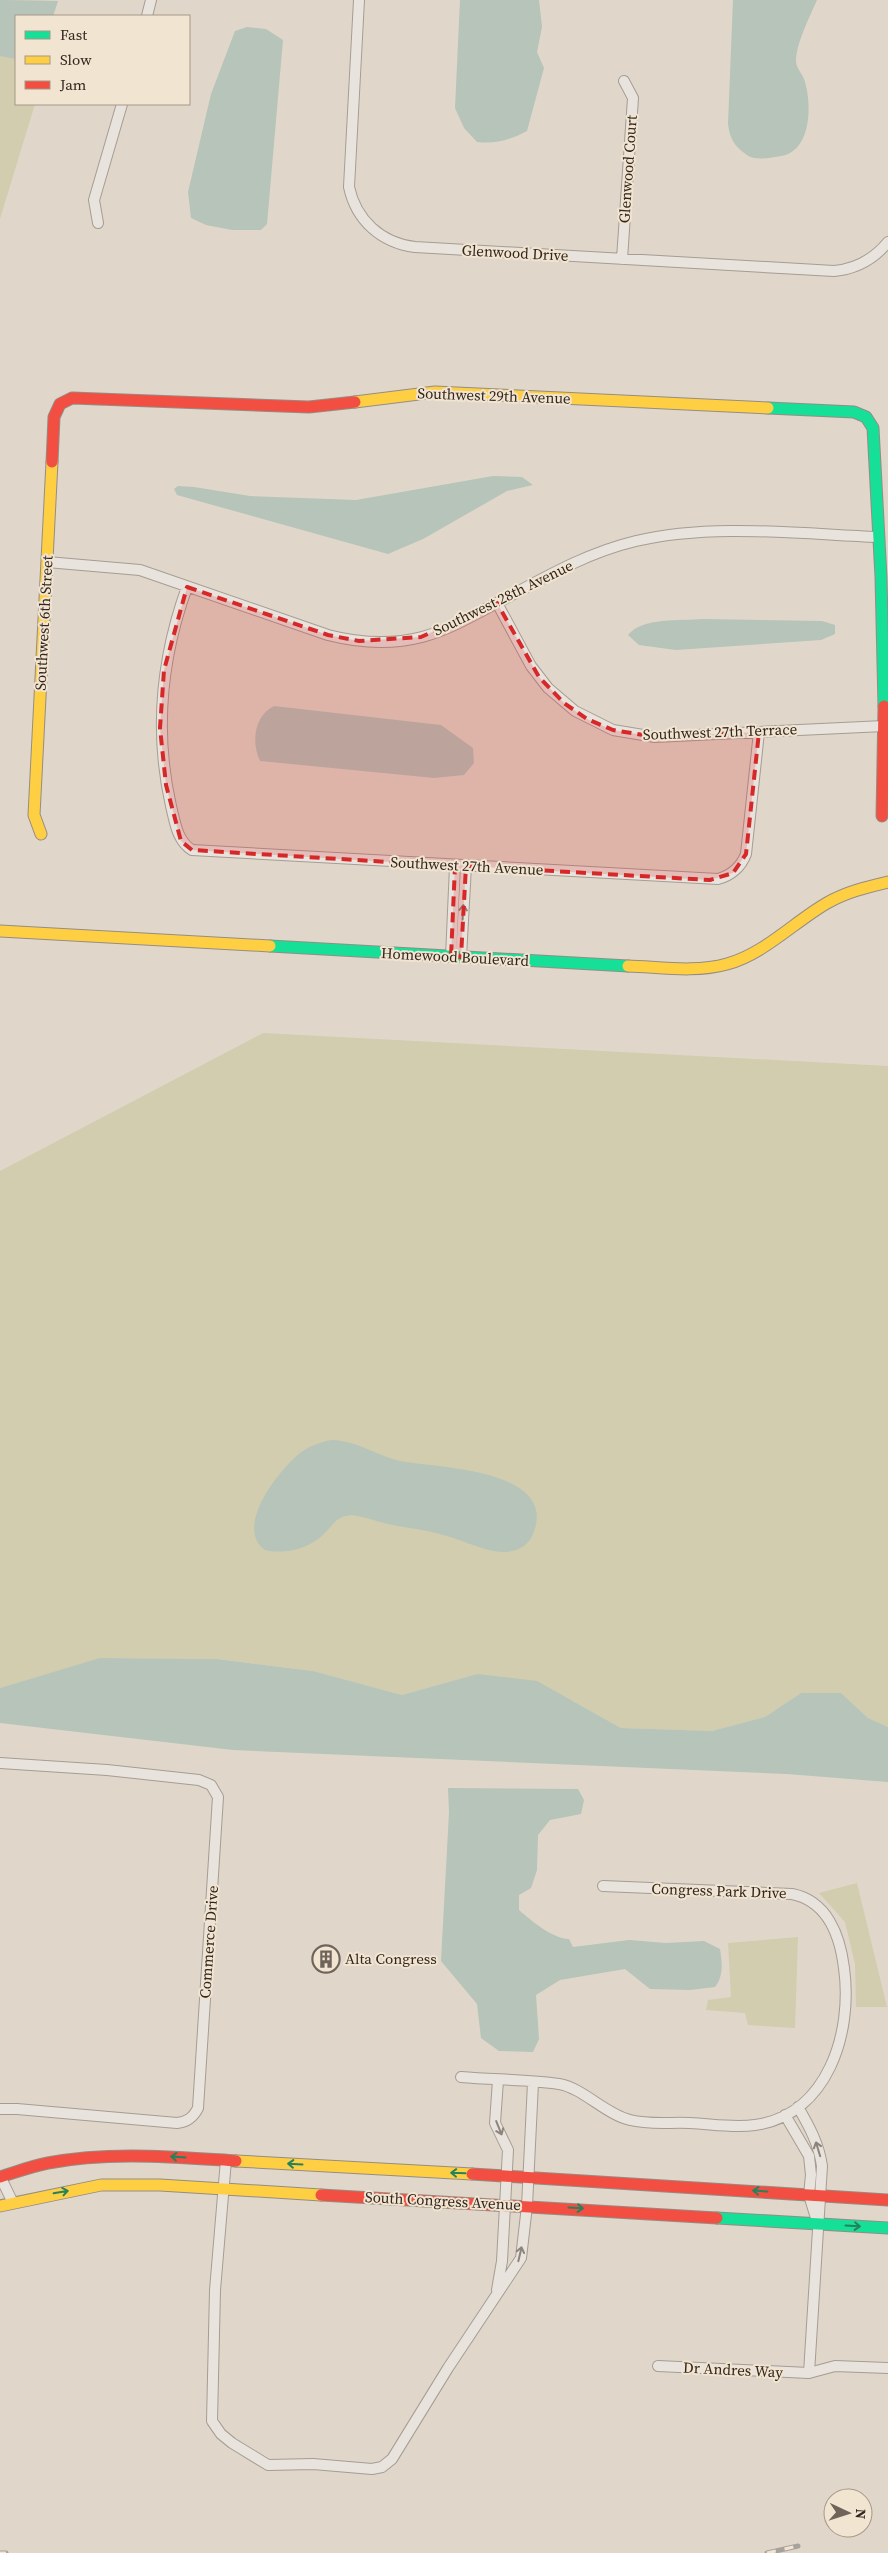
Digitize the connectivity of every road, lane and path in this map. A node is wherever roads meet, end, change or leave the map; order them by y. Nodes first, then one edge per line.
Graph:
1 (151, 0) edge
2 (359, 0) edge
3 (147, 15) edge
4 (624, 81) dead end
5 (122, 105) edge
6 (98, 223) dead end
7 (888, 242) edge
8 (622, 259) junction
9 (56, 410) joint
10 (878, 537) junction
11 (47, 562) junction
12 (187, 587) junction
13 (497, 603) junction
14 (884, 726) junction
15 (759, 732) junction
16 (882, 816) dead end
17 (41, 834) dead end
18 (460, 866) junction
19 (888, 882) edge
20 (0, 931) edge
21 (456, 957) junction
22 (0, 1763) edge
23 (604, 1886) dead end
24 (461, 2077) dead end
25 (498, 2080) junction
26 (532, 2083) junction
27 (798, 2107) junction
28 (0, 2109) edge
29 (785, 2115) junction
30 (226, 2160) junction
31 (506, 2175) junction
32 (527, 2176) junction
33 (0, 2177) edge
34 (222, 2188) junction
35 (815, 2195) junction
36 (888, 2200) edge
37 (13, 2203) junction
38 (505, 2204) junction
39 (0, 2206) edge
40 (527, 2206) junction
41 (818, 2224) junction
42 (888, 2228) edge
43 (496, 2295) junction
44 (658, 2366) dead end
45 (888, 2368) edge
46 (809, 2373) junction

1 - 3 street
2 - 8 street, Glenwood Drive
4 - 8 street, Glenwood Court
5 - 6 street
7 - 8 street, Glenwood Drive
9 - 10 street, Southwest 29th Avenue
9 - 11 street, Southwest 6th Street
10 - 13 street, Southwest 28th Avenue
10 - 14 street
11 - 12 street, Southwest 28th Avenue
11 - 17 street, Southwest 6th Street
12 - 13 street, Southwest 28th Avenue
12 - 18 street, Southwest 27th Avenue
13 - 15 street, Southwest 27th Terrace
14 - 15 street, Southwest 27th Terrace
14 - 16 street
15 - 18 street, Southwest 27th Avenue
18 - 21 street
19 - 21 street, Homewood Boulevard
20 - 21 street, Homewood Boulevard
22 - 28 street, Commerce Drive
23 - 27 street, Congress Park Drive
24 - 25 street, Congress Park Drive
25 - 26 street, Congress Park Drive
25 -> 31 street
26 - 29 street, Congress Park Drive
26 - 32 street
27 - 29 street, Congress Park Drive
35 -> 27 street
29 - 35 street
31 -> 30 street, South Congress Avenue
30 -> 33 street, South Congress Avenue
30 - 34 street
31 - 32 street, South Congress Avenue
31 - 38 street
35 -> 32 street, South Congress Avenue
32 - 40 street
33 - 37 street
37 -> 34 street, South Congress Avenue
34 - 38 street, South Congress Avenue
34 - 43 street
35 - 36 street, South Congress Avenue
35 - 41 street
37 - 39 street, South Congress Avenue
38 - 40 street, South Congress Avenue
38 - 43 street
40 -> 41 street, South Congress Avenue
43 -> 40 street
41 -> 42 street, South Congress Avenue
41 - 46 street
44 - 46 street, Dr Andres Way
45 - 46 street, Dr Andres Way

